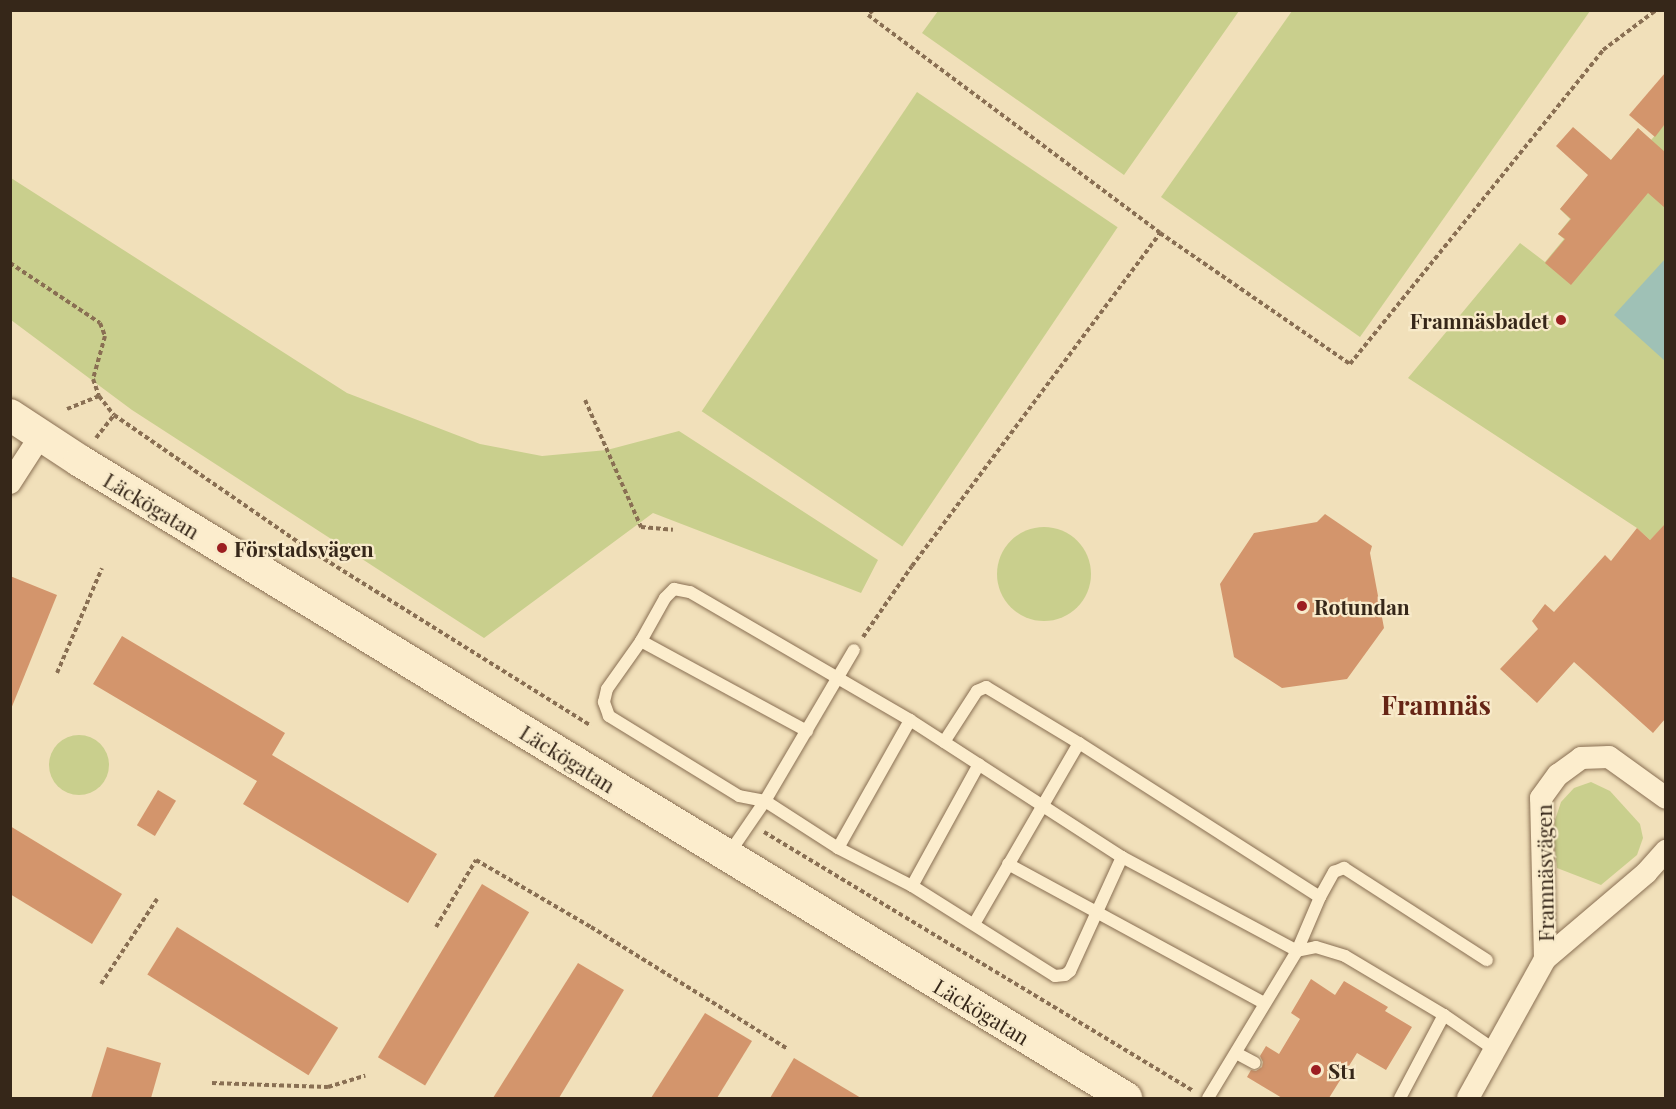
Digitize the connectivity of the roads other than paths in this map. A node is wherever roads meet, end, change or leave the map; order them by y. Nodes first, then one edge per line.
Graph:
1 (10, 415) edge
2 (41, 435) junction
3 (10, 483) edge
4 (641, 641) junction
5 (854, 650) road end
6 (840, 678) junction
7 (910, 720) junction
8 (807, 731) junction
9 (944, 742) junction
10 (1079, 743) junction
11 (979, 765) junction
12 (1665, 798) edge
13 (765, 801) junction
14 (1041, 805) junction
15 (838, 848) junction
16 (1665, 851) edge
17 (728, 856) junction
18 (1122, 857) junction
19 (1008, 864) junction
20 (912, 886) junction
21 (1320, 897) junction
22 (1096, 913) junction
23 (974, 924) junction
24 (1297, 951) junction
25 (1545, 959) junction
26 (1488, 960) dead end
27 (1264, 1003) junction
28 (1444, 1015) junction
29 (1495, 1050) junction
30 (1236, 1053) junction
31 (1255, 1063) dead end
32 (1126, 1098) edge
33 (1208, 1098) edge
34 (1400, 1098) edge
35 (1468, 1098) edge

1 - 2 main road, Läckögatan
2 - 3 street
2 - 17 main road, Läckögatan
4 - 6 lane
4 - 8 lane
4 - 13 lane
5 - 6 lane
6 - 7 lane
6 - 8 lane
7 - 9 lane
7 - 15 lane
8 - 13 lane
9 - 10 lane
9 - 11 lane
10 - 14 lane
10 - 21 lane
11 - 14 lane
11 - 20 lane
12 - 25 street, Framnäsvägen
13 - 15 lane
13 - 17 lane
14 - 18 lane
14 - 19 lane
15 - 20 lane
16 - 25 street, Framnäsvägen
17 - 32 main road, Läckögatan
18 - 22 lane
18 - 24 lane
19 - 22 lane
19 - 23 lane
20 - 23 lane
21 - 24 lane
21 - 26 lane
22 - 23 lane
22 - 27 lane
24 - 27 lane
24 - 28 lane
25 - 29 street, Framnäsvägen
27 - 30 lane
28 - 29 lane
28 - 34 lane
29 - 35 street, Framnäsvägen
30 - 31 lane
30 - 33 lane

